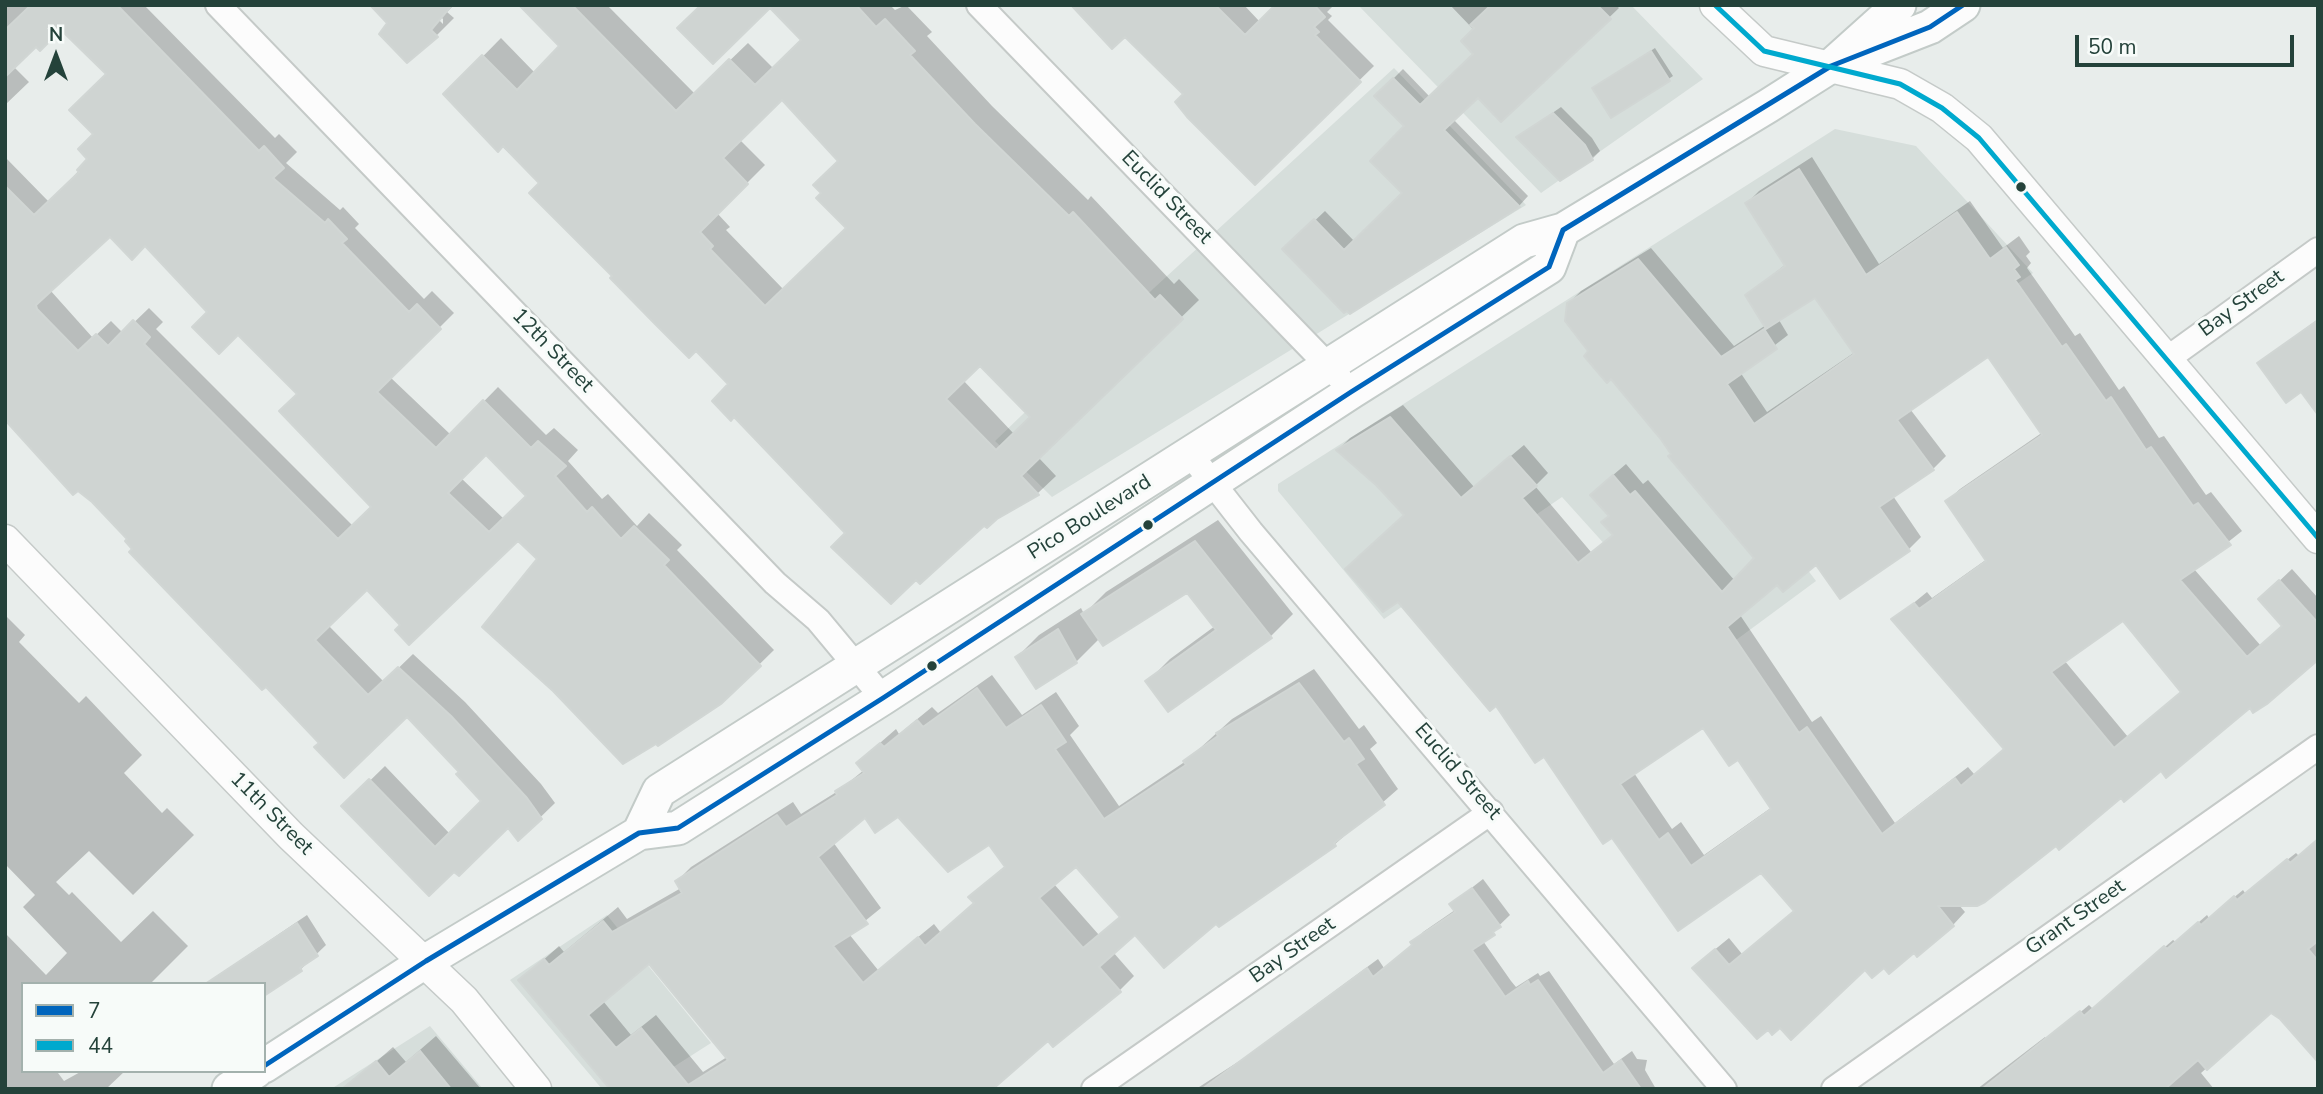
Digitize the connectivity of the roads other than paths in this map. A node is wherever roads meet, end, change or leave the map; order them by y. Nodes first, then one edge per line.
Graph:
1 (218, 5) edge
2 (979, 5) edge
3 (1715, 5) edge
4 (1899, 5) edge
5 (1963, 5) edge
6 (1831, 66) junction
7 (1563, 230) junction
8 (2318, 250) edge
9 (2167, 359) junction
10 (1329, 366) junction
11 (1351, 391) junction
12 (1190, 454) junction
13 (1212, 484) junction
14 (2318, 538) edge
15 (5, 540) edge
16 (858, 666) junction
17 (883, 698) junction
18 (2318, 747) edge
19 (1491, 812) junction
20 (639, 832) junction
21 (426, 961) junction
22 (266, 1065) edge
23 (253, 1073) edge
24 (229, 1089) edge
25 (536, 1089) edge
26 (1094, 1089) edge
27 (1724, 1089) edge
28 (1834, 1089) edge

1 - 16 street, 12th Street
2 - 10 street, Euclid Street
3 - 6 street
4 - 6 main road, Pico Boulevard
5 - 6 main road, Pico Boulevard
6 - 7 main road, Pico Boulevard
6 - 9 street
7 - 10 main road, Pico Boulevard
7 - 11 main road, Pico Boulevard
8 - 9 street, Bay Street
9 - 14 street
10 - 11 street, Euclid Street
10 - 12 main road, Pico Boulevard
11 - 13 main road, Pico Boulevard
12 - 13 street, Euclid Street
12 - 16 main road, Pico Boulevard
13 - 17 main road, Pico Boulevard
13 - 19 street, Euclid Street
15 - 21 street, 11th Street
16 - 17 street, 12th Street
16 - 20 main road, Pico Boulevard
17 - 20 main road, Pico Boulevard
18 - 28 street, Grant Street
19 - 26 street, Bay Street
19 - 27 street, Euclid Street
20 - 21 main road, Pico Boulevard
21 - 22 main road, Pico Boulevard
21 - 25 street, 11th Street
23 - 24 main road

